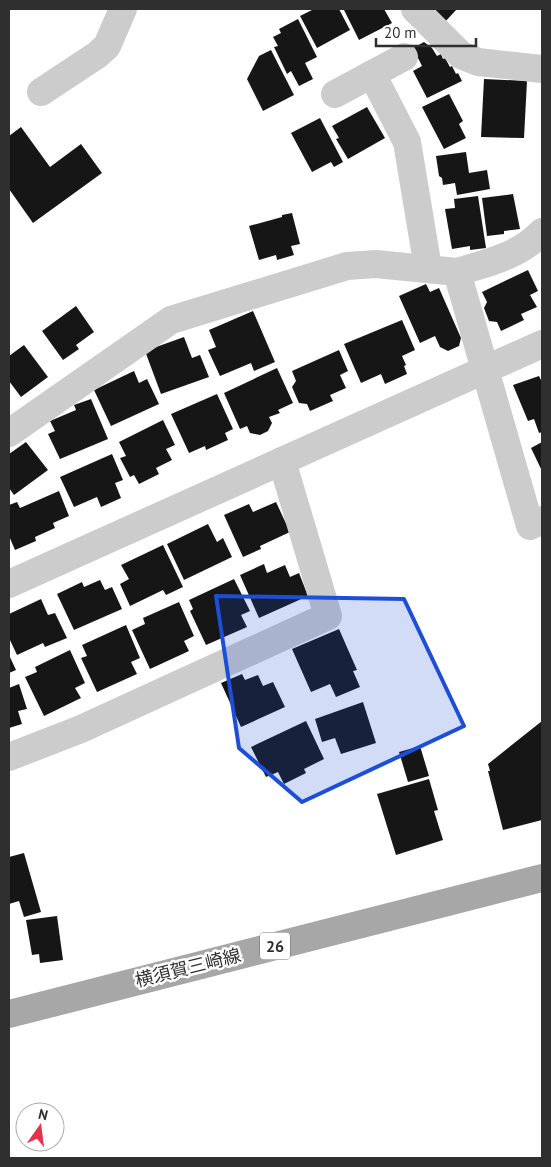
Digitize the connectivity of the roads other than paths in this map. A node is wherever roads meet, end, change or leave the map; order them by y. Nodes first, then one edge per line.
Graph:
1 (123, 9) edge
2 (415, 9) edge
3 (404, 57) dead end
4 (542, 69) edge
5 (372, 74) junction
6 (41, 92) dead end
7 (335, 94) dead end
8 (542, 232) edge
9 (428, 268) junction
10 (456, 272) junction
11 (542, 344) edge
12 (485, 370) junction
13 (9, 433) edge
14 (282, 462) junction
15 (542, 520) edge
16 (9, 584) edge
17 (9, 758) edge
18 (542, 878) edge
19 (9, 1014) edge

1 - 6 street
2 - 4 street
3 - 5 street
5 - 7 street
5 - 9 street
8 - 10 street
9 - 10 street
9 - 13 street
10 - 12 street
11 - 12 street
12 - 14 street
12 - 15 street
14 - 16 street
14 - 17 street
18 - 19 main road, 横須賀三崎線 / 26

